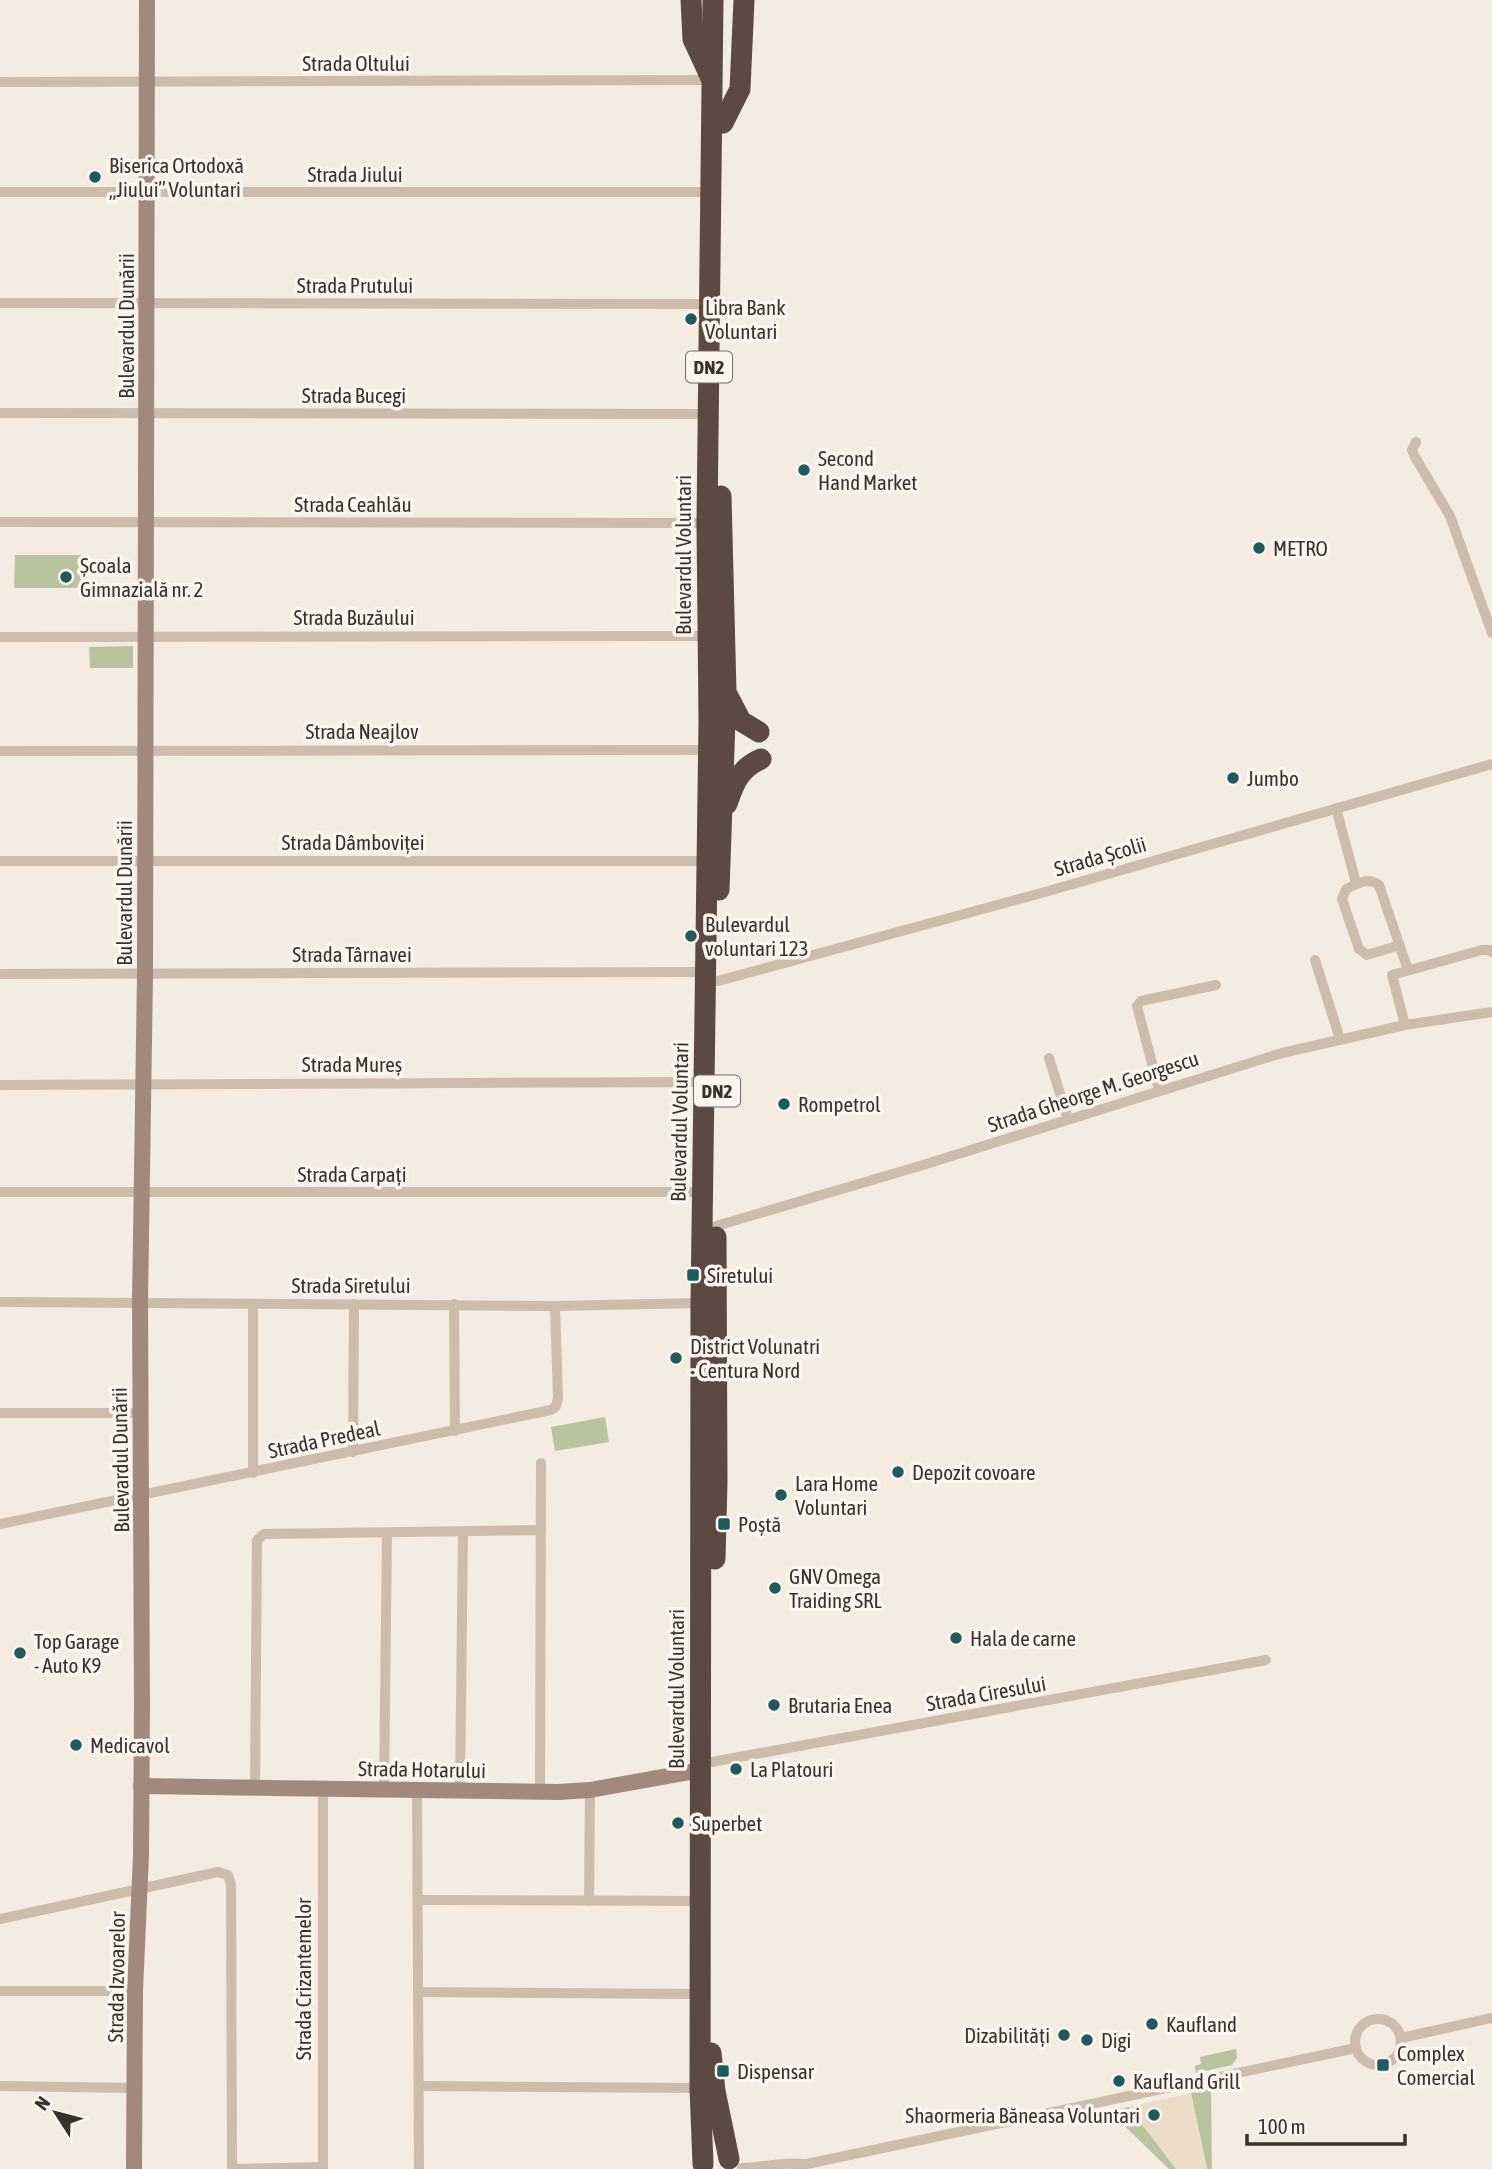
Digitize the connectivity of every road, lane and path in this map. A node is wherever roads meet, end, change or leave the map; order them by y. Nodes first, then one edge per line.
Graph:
1 (147, 0) edge
2 (691, 0) edge
3 (713, 0) edge
4 (724, 0) edge
5 (744, 0) edge
6 (718, 80) junction
7 (0, 82) edge
8 (147, 83) junction
9 (723, 123) junction
10 (0, 192) edge
11 (710, 192) junction
12 (147, 194) junction
13 (0, 303) edge
14 (147, 304) junction
15 (709, 304) junction
16 (0, 413) edge
17 (146, 414) junction
18 (709, 414) junction
19 (1416, 442) dead end
20 (0, 522) edge
21 (146, 522) junction
22 (707, 523) junction
23 (1492, 633) edge
24 (707, 636) junction
25 (0, 637) edge
26 (146, 637) junction
27 (726, 692) junction
28 (760, 732) dead end
29 (716, 750) junction
30 (0, 751) edge
31 (145, 751) junction
32 (761, 759) dead end
33 (1492, 764) edge
34 (1336, 808) junction
35 (722, 816) junction
36 (0, 861) edge
37 (705, 861) junction
38 (145, 862) junction
39 (1355, 879) dead end
40 (1400, 945) junction
41 (1492, 952) edge
42 (1315, 960) dead end
43 (1408, 970) junction
44 (0, 974) edge
45 (145, 975) junction
46 (711, 976) junction
47 (1216, 985) dead end
48 (1490, 1013) edge
49 (1405, 1025) junction
50 (1340, 1040) junction
51 (1049, 1058) dead end
52 (704, 1082) junction
53 (0, 1085) edge
54 (143, 1085) junction
55 (1159, 1090) junction
56 (1068, 1119) junction
57 (0, 1192) edge
58 (703, 1192) junction
59 (142, 1193) junction
60 (716, 1226) junction
61 (0, 1302) edge
62 (140, 1302) junction
63 (701, 1303) junction
64 (253, 1304) junction
65 (354, 1304) junction
66 (454, 1304) junction
67 (555, 1306) junction
68 (0, 1413) edge
69 (141, 1413) junction
70 (455, 1431) junction
71 (352, 1452) junction
72 (541, 1463) dead end
73 (253, 1473) junction
74 (142, 1496) junction
75 (0, 1524) edge
76 (541, 1530) junction
77 (463, 1532) junction
78 (387, 1533) junction
79 (1266, 1660) dead end
80 (706, 1766) junction
81 (141, 1786) junction
82 (256, 1788) junction
83 (323, 1789) junction
84 (384, 1789) junction
85 (417, 1790) junction
86 (460, 1790) junction
87 (590, 1790) junction
88 (540, 1791) junction
89 (139, 1889) junction
90 (418, 1900) junction
91 (589, 1901) junction
92 (700, 1901) junction
93 (0, 1919) edge
94 (0, 1991) edge
95 (135, 1992) junction
96 (419, 1992) junction
97 (700, 1994) junction
98 (1492, 2018) edge
99 (1401, 2038) junction
100 (1356, 2048) junction
101 (420, 2086) junction
102 (0, 2087) edge
103 (135, 2088) junction
104 (699, 2088) junction
105 (738, 2165) edge
106 (701, 2166) edge
107 (802, 2166) edge
108 (323, 2168) edge
109 (134, 2169) edge
110 (232, 2169) edge
111 (419, 2169) edge

1 - 8 street, Bulevardul Dunării
2 - 6 highway
3 - 6 highway, DN2
4 - 6 highway, DN2
5 - 9 highway
6 - 8 street, Strada Oltului
6 - 9 highway, Bulevardul Voluntari / DN2
6 - 11 highway, Bulevardul Voluntari / DN2
7 - 8 street, Strada Oltului
8 - 12 street, Bulevardul Dunării
9 - 27 highway, Bulevardul Voluntari / DN2
10 - 12 street, Strada Jiului
11 - 12 street, Strada Jiului
11 - 15 highway, Bulevardul Voluntari / DN2
12 - 14 street, Bulevardul Dunării
13 - 14 street, Strada Prutului
14 - 15 street, Strada Prutului
14 - 17 street, Bulevardul Dunării
15 - 18 highway, Bulevardul Voluntari / DN2
16 - 17 street, Strada Bucegi
17 - 18 street, Strada Bucegi
17 - 21 street, Bulevardul Dunării
18 - 22 highway, Bulevardul Voluntari / DN2
19 - 23 street
20 - 21 street, Strada Ceahlău
21 - 22 street, Strada Ceahlău
21 - 26 street, Bulevardul Dunării
22 - 24 highway, Bulevardul Voluntari / DN2
24 - 26 street, Strada Buzăului
24 - 29 highway, Bulevardul Voluntari / DN2
25 - 26 street, Strada Buzăului
26 - 31 street, Bulevardul Dunării
27 - 28 highway
27 - 29 highway, Bulevardul Voluntari / DN2
29 - 31 street, Strada Neajlov
29 - 35 highway, Bulevardul Voluntari / DN2
29 - 37 highway, Bulevardul Voluntari / DN2
30 - 31 street, Strada Neajlov
31 - 38 street, Bulevardul Dunării
32 - 35 highway
33 - 34 street, Strada Școlii
34 - 39 street
34 - 46 street, Strada Școlii
35 - 46 highway, Bulevardul Voluntari / DN2
36 - 38 street, Strada Dâmboviței
37 - 38 street, Strada Dâmboviței
37 - 46 highway, Bulevardul Voluntari / DN2
38 - 45 street, Bulevardul Dunării
40 - 40 street
40 - 43 street
41 - 43 street
42 - 50 street
43 - 49 street
44 - 45 street, Strada Târnavei
45 - 46 street, Strada Târnavei
45 - 54 street, Bulevardul Dunării
46 - 52 highway, Bulevardul Voluntari / DN2
46 - 60 highway, Bulevardul Voluntari / DN2
47 - 55 street
48 - 49 street, Strada Gheorge M. Georgescu
49 - 50 street, Strada Gheorge M. Georgescu
50 - 55 street, Strada Gheorge M. Georgescu
51 - 56 street
52 - 54 street, Strada Mureș
52 - 58 highway, Bulevardul Voluntari / DN2
53 - 54 street, Strada Mureș
54 - 59 street, Bulevardul Dunării
55 - 56 street, Strada Gheorge M. Georgescu
56 - 60 street, Strada Gheorge M. Georgescu
57 - 59 street, Strada Carpați
58 - 59 street, Strada Carpați
58 - 63 highway, Bulevardul Voluntari / DN2
59 - 62 street, Bulevardul Dunării
60 - 80 highway, Bulevardul Voluntari / DN2
61 - 62 street, Strada Siretului
62 - 64 street, Strada Siretului
62 - 69 street, Bulevardul Dunării
63 - 67 street, Strada Siretului
63 - 80 highway, Bulevardul Voluntari / DN2
64 - 65 street, Strada Siretului
64 - 73 street
65 - 66 street, Strada Siretului
65 - 71 street
66 - 67 street, Strada Siretului
66 - 70 street
67 - 70 street, Strada Predeal
68 - 69 street
69 - 74 street, Bulevardul Dunării
70 - 71 street, Strada Predeal
71 - 73 street, Strada Predeal
72 - 76 street
73 - 74 street, Strada Predeal
74 - 75 street, Strada Predeal
74 - 81 street, Bulevardul Dunării
76 - 77 street
76 - 88 street
77 - 78 street
77 - 86 street
78 - 82 street
78 - 84 street
79 - 80 street, Strada Ciresului
80 - 87 street, Strada Hotarului
80 - 92 highway, Bulevardul Voluntari / DN2
80 - 105 highway, Bulevardul Voluntari / DN2
81 - 82 street, Strada Hotarului
81 - 89 street, Strada Izvoarelor
82 - 83 street, Strada Hotarului
83 - 84 street, Strada Hotarului
83 - 108 street, Strada Crizantemelor
84 - 85 street, Strada Hotarului
85 - 86 street, Strada Hotarului
85 - 90 street
86 - 88 street, Strada Hotarului
87 - 88 street, Strada Hotarului
87 - 91 street
89 - 93 street
89 - 95 street, Strada Izvoarelor
89 - 110 street
90 - 91 street
90 - 96 street
91 - 92 street
92 - 97 highway, Bulevardul Voluntari / DN2
94 - 95 street
95 - 103 street, Strada Izvoarelor
96 - 97 street
96 - 101 street
97 - 104 highway, Bulevardul Voluntari / DN2
98 - 99 street
99 - 100 street
99 - 100 street
100 - 107 street
101 - 104 street
101 - 111 street
102 - 103 street
103 - 109 street, Strada Izvoarelor
104 - 106 highway, Bulevardul Voluntari / DN2
105 - 106 highway, Bulevardul Voluntari
105 - 107 street
108 - 110 street

